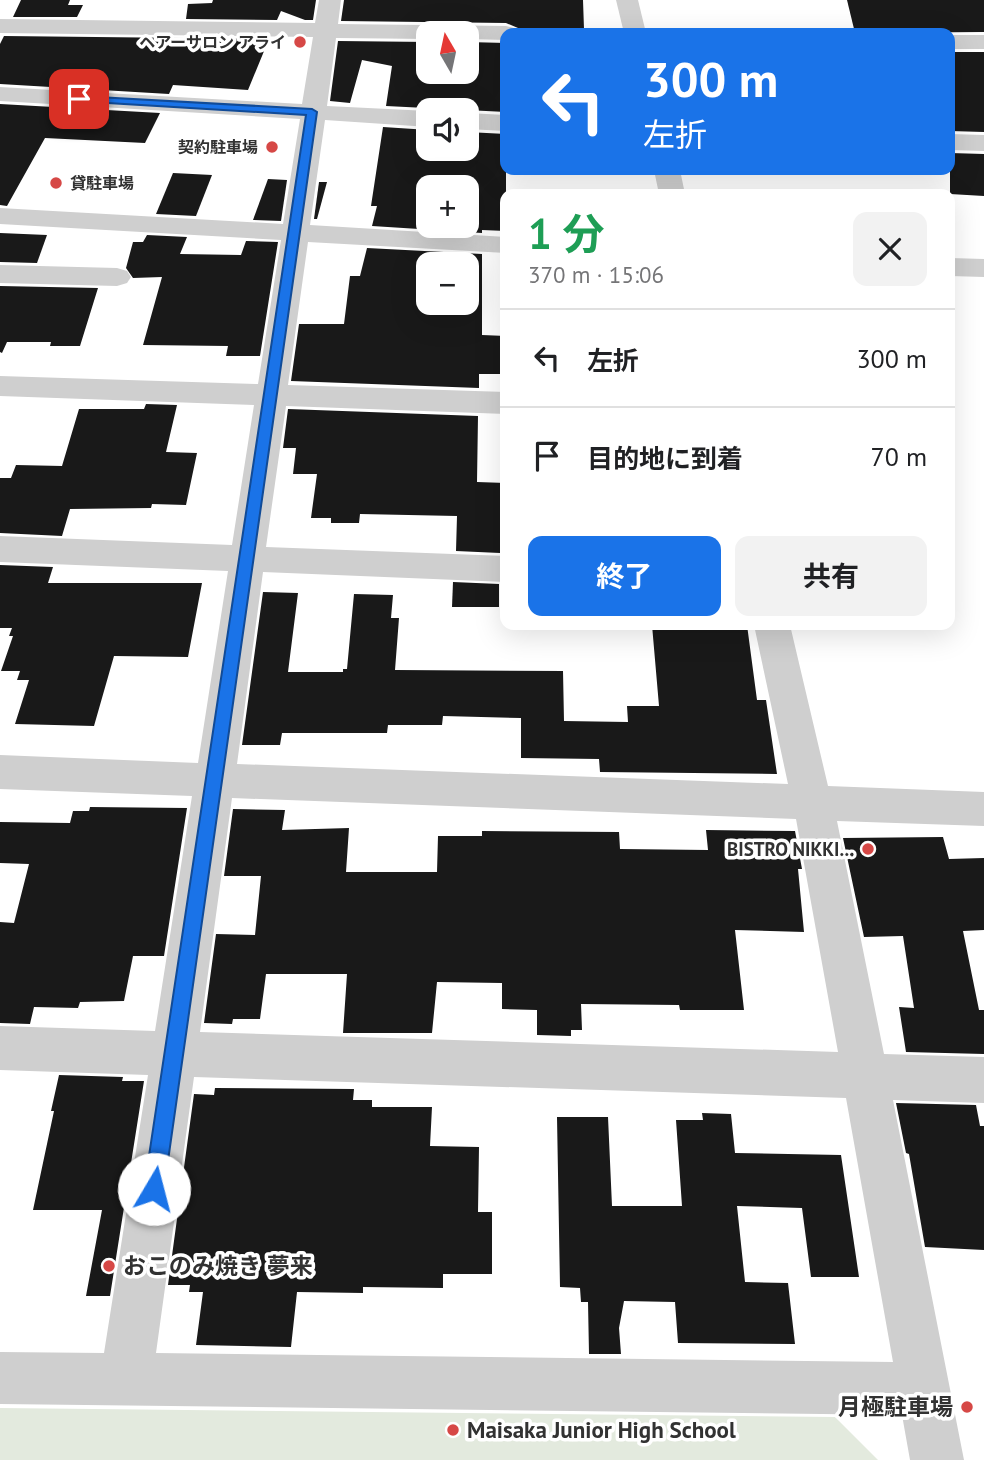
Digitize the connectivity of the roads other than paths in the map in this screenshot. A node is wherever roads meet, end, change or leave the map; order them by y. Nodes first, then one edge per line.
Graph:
1 (7, 0) edge
2 (627, 0) edge
3 (328, 15) edge
4 (0, 16) edge
5 (0, 26) edge
6 (634, 28) edge
7 (500, 32) edge
8 (955, 42) edge
9 (984, 43) edge
10 (0, 94) edge
11 (312, 112) junction
12 (416, 118) edge
13 (479, 122) edge
14 (500, 123) edge
15 (955, 142) edge
16 (984, 143) edge
17 (0, 216) edge
18 (294, 233) junction
19 (500, 245) edge
20 (955, 267) edge
21 (984, 268) edge
22 (0, 274) edge
23 (117, 277) dead end
24 (0, 386) edge
25 (270, 395) junction
26 (500, 403) edge
27 (0, 549) edge
28 (246, 559) junction
29 (500, 569) edge
30 (773, 630) edge
31 (0, 772) edge
32 (214, 780) junction
33 (813, 802) junction
34 (984, 809) edge
35 (0, 1048) edge
36 (174, 1053) junction
37 (865, 1075) junction
38 (984, 1080) edge
39 (0, 1378) edge
40 (126, 1379) junction
41 (924, 1389) junction
42 (937, 1460) edge

1 - 4 street
2 - 6 street
3 - 5 street
3 - 7 street
3 - 11 street
8 - 9 street
10 - 11 street
11 - 12 street
11 - 18 street
13 - 14 street
15 - 16 street
17 - 18 street
18 - 19 street
18 - 25 street
20 - 21 street
22 - 23 street
24 - 25 street
25 - 26 street
25 - 28 street
27 - 28 street
28 - 29 street
28 - 32 street
30 - 33 street
31 - 32 street
32 - 33 street
32 - 36 street
33 - 34 street
33 - 37 street
35 - 36 street
36 - 37 street
36 - 40 street
37 - 38 street
37 - 41 street
39 - 40 street
40 - 41 street
41 - 42 street

